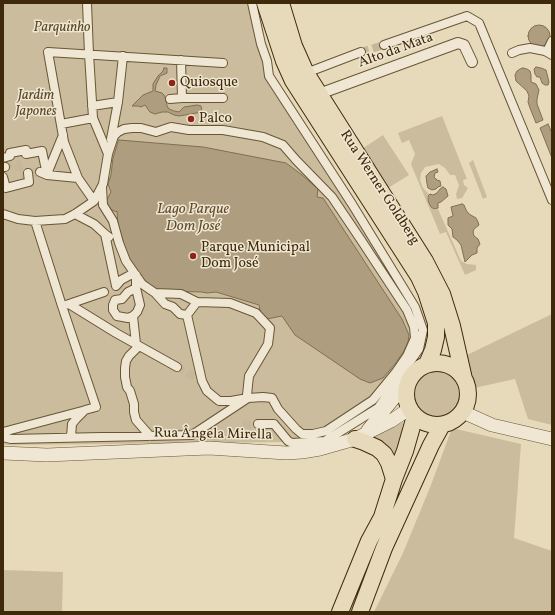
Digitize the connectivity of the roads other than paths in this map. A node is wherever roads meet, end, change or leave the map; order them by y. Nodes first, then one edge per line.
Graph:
1 (87, 3) edge
2 (252, 3) edge
3 (265, 3) edge
4 (282, 3) edge
5 (552, 41) edge
6 (384, 45) tunnel mouth
7 (360, 52) tunnel mouth
8 (512, 53) dead end
9 (89, 54) junction
10 (552, 54) edge
11 (123, 56) junction
12 (181, 60) junction
13 (472, 62) dead end
14 (223, 63) dead end
15 (306, 73) junction
16 (319, 94) junction
17 (182, 98) junction
18 (223, 98) dead end
19 (170, 99) dead end
20 (118, 102) junction
21 (92, 106) junction
22 (93, 118) junction
23 (61, 124) junction
24 (63, 134) junction
25 (108, 154) junction
26 (3, 158) edge
27 (28, 173) dead end
28 (43, 173) junction
29 (3, 177) edge
30 (78, 178) junction
31 (102, 186) junction
32 (552, 200) edge
33 (94, 201) junction
34 (3, 214) edge
35 (75, 214) junction
36 (35, 221) junction
37 (105, 234) junction
38 (119, 243) junction
39 (135, 274) junction
40 (116, 286) junction
41 (136, 288) junction
42 (104, 292) junction
43 (156, 294) junction
44 (116, 300) junction
45 (197, 302) junction
46 (66, 305) junction
47 (187, 315) junction
48 (133, 316) junction
49 (138, 345) junction
50 (427, 364) junction
51 (177, 367) tunnel mouth
52 (464, 379) junction
53 (408, 381) junction
54 (248, 398) junction
55 (85, 410) junction
56 (462, 412) junction
57 (412, 413) junction
58 (258, 424) tunnel mouth
59 (442, 425) junction
60 (3, 432) edge
61 (150, 436) junction
62 (3, 437) edge
63 (72, 437) junction
64 (360, 437) junction
65 (552, 439) edge
66 (5, 454) edge
67 (394, 479) junction
68 (366, 539) junction
69 (388, 549) junction
70 (336, 610) edge
71 (360, 612) edge

1 - 9 street
2 - 58 street
3 - 50 main road, Rua Werner Goldberg
4 - 15 main road, Rua Werner Goldberg
5 - 10 street
6 - 32 street
7 - 15 street
8 - 10 street
9 - 11 street
9 - 21 street
9 - 23 street
11 - 12 street
11 - 20 street
12 - 14 street
12 - 17 street
13 - 16 street, Alto da Mata
15 - 16 main road, Rua Werner Goldberg
16 - 52 main road, Rua Werner Goldberg
17 - 18 street
17 - 19 street
20 - 21 street
20 - 25 street
21 - 22 street
22 - 23 street
22 - 25 street
23 - 24 street
24 - 28 street
24 - 30 street
25 - 31 street
25 - 54 street
26 - 28 street
27 - 29 street
28 - 30 street
30 - 33 street
31 - 33 street
31 - 38 street
33 - 35 street
34 - 36 street
35 - 36 street
35 - 37 street
36 - 46 street
37 - 38 street
37 - 40 street
38 - 39 street
39 - 40 street
39 - 41 street
39 - 43 street
40 - 42 street
41 - 44 street
41 - 48 street
42 - 44 street
42 - 46 street
43 - 45 street
43 - 47 street
44 - 48 street
45 - 47 street
45 - 54 street
46 - 49 street
46 - 55 street
47 - 54 street
48 - 49 street
49 - 51 street
49 - 61 street
50 - 52 main road
50 - 53 main road
52 - 56 main road
53 - 57 main road
53 - 64 street
54 - 61 street
55 - 60 street
55 - 63 street
56 - 59 main road
56 - 65 street
57 - 59 main road
57 - 64 street, Rua Ângela Mirella
57 - 67 main road
59 - 69 main road
61 - 63 street
62 - 63 street
64 - 66 street, Rua Ângela Mirella
64 - 67 main road
67 - 68 main road
68 - 69 street
68 - 70 main road
69 - 71 main road

